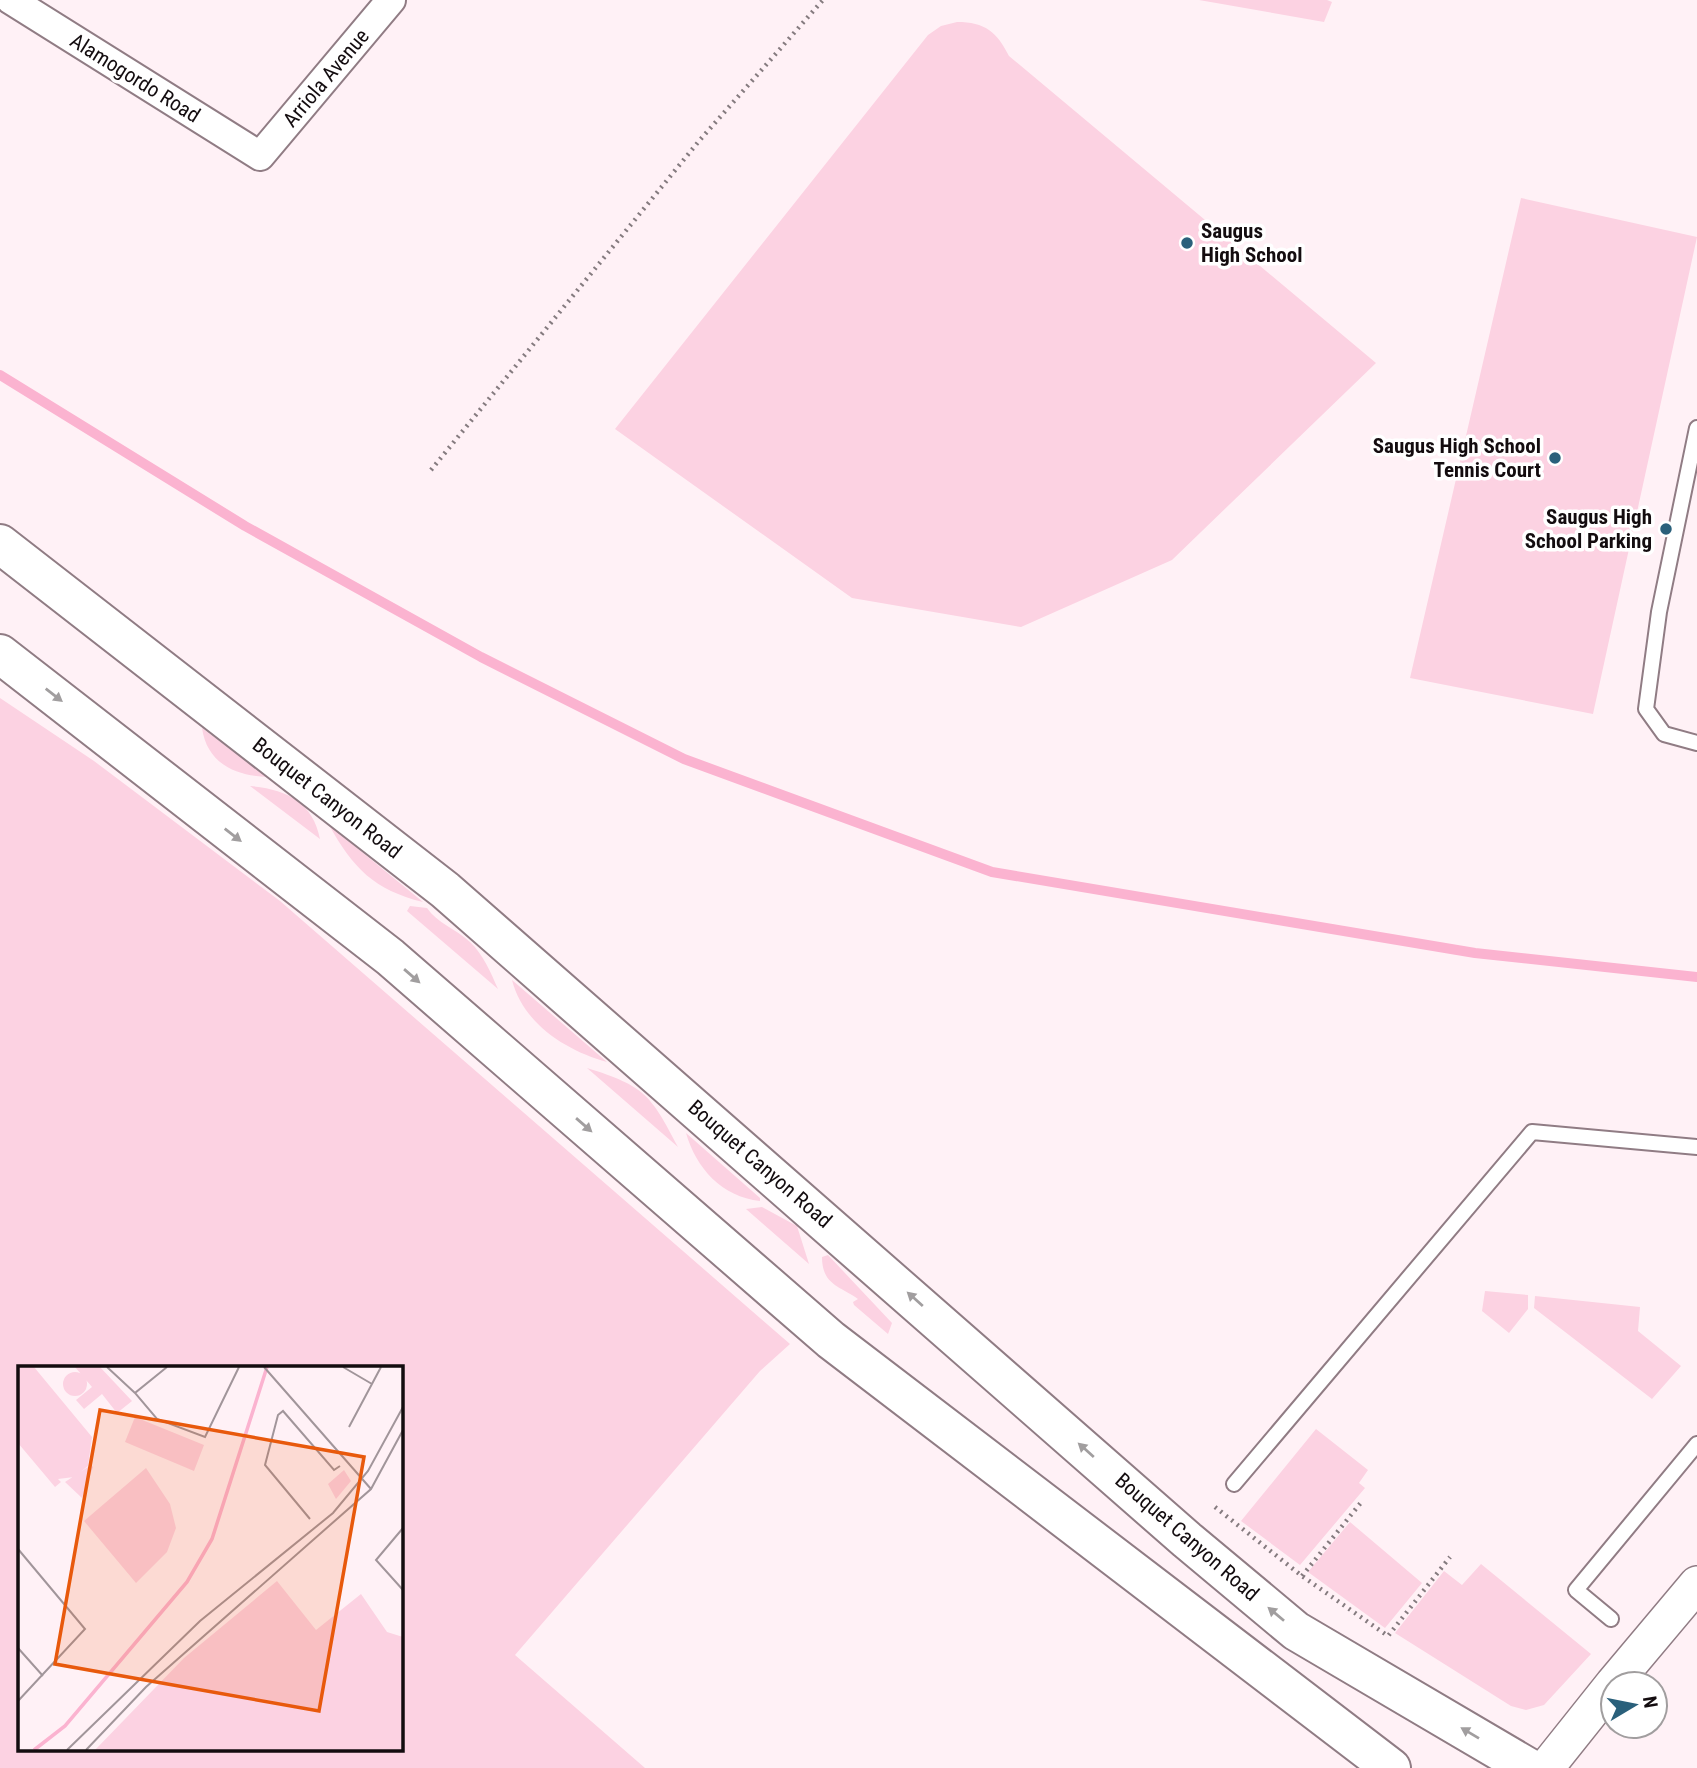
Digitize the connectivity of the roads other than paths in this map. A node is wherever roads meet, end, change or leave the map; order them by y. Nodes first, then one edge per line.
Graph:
1 (11, 0) edge
2 (391, 0) edge
3 (260, 156) joint
4 (1697, 428) edge
5 (0, 544) edge
6 (0, 653) edge
7 (1697, 743) edge
8 (1697, 1147) edge
9 (1697, 1444) edge
10 (1234, 1485) dead end
11 (1697, 1584) edge
12 (1611, 1619) dead end
13 (1625, 1670) edge
14 (1599, 1702) edge
15 (1391, 1768) edge
16 (1529, 1768) edge
17 (1546, 1768) edge

1 - 3 street, Alamogordo Road
2 - 3 street, Arriola Avenue
4 - 7 lane
16 -> 5 main road, Bouquet Canyon Road
6 -> 15 main road
8 - 10 lane
9 - 12 lane
11 - 13 street
14 - 17 street

